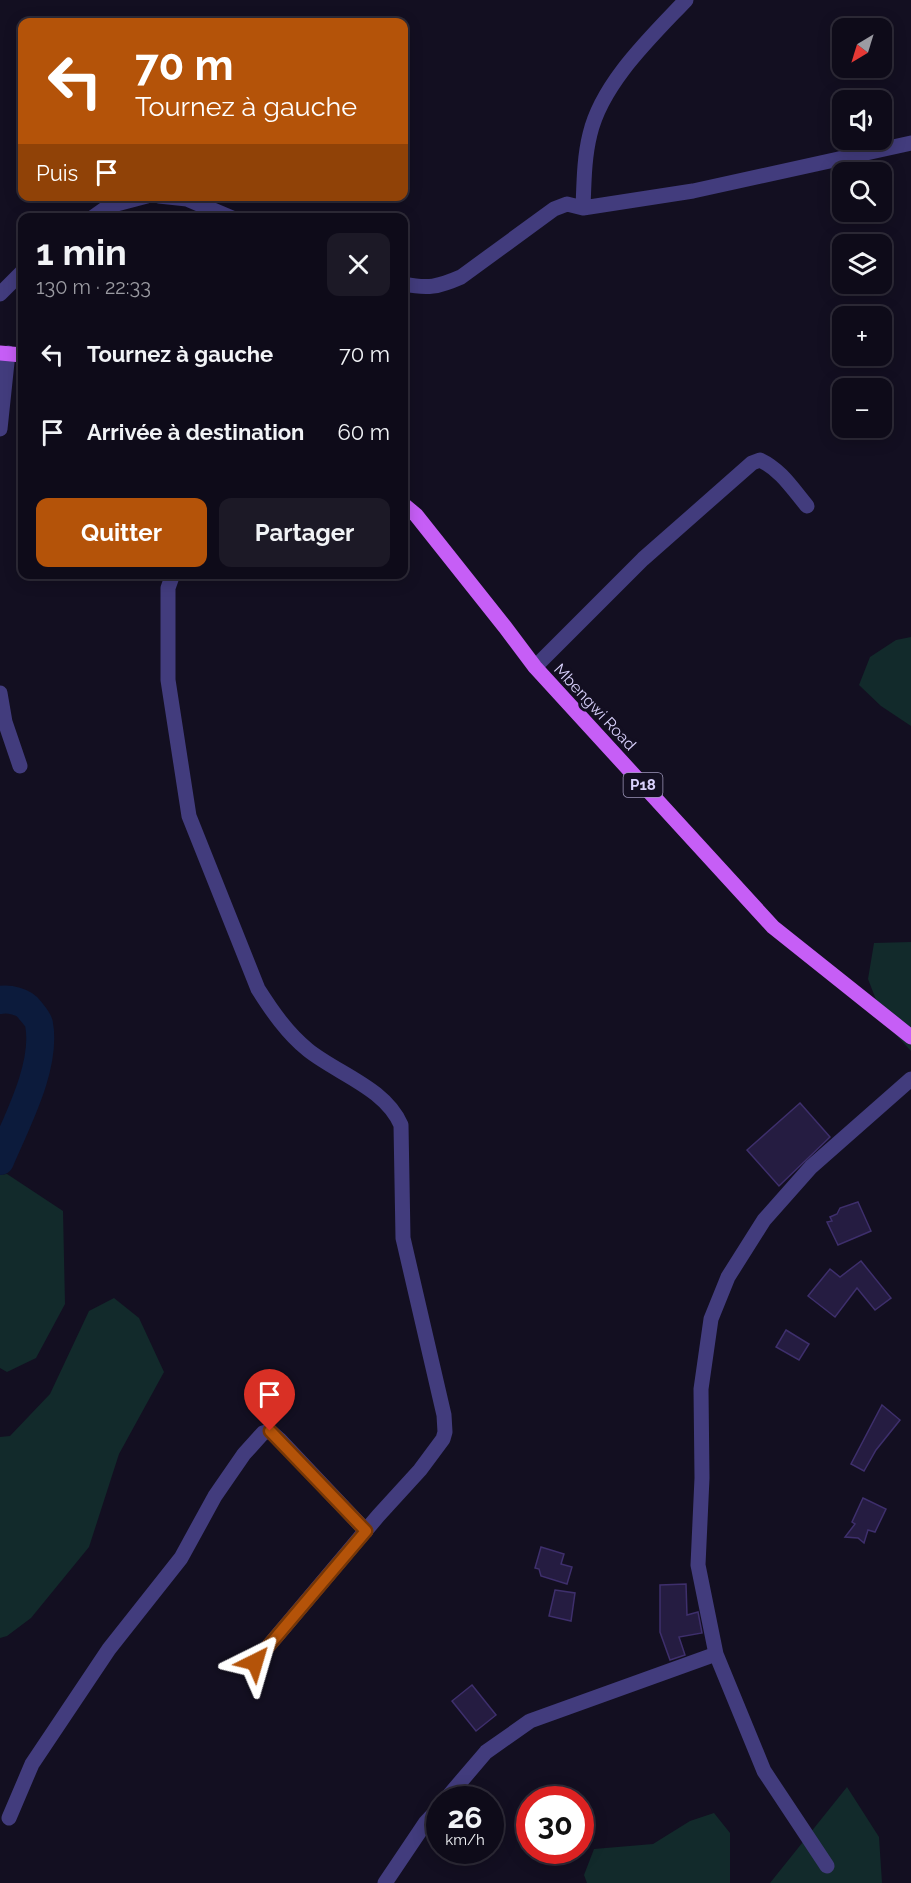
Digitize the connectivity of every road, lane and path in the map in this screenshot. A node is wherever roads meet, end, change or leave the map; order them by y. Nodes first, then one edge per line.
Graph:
1 (686, 0) edge
2 (911, 143) edge
3 (128, 201) edge
4 (190, 201) edge
5 (583, 208) junction
6 (99, 213) edge
7 (220, 213) edge
8 (18, 276) edge
9 (408, 286) edge
10 (0, 294) edge
11 (10, 354) edge
12 (0, 429) edge
13 (807, 506) dead end
14 (408, 508) edge
15 (171, 579) edge
16 (535, 668) junction
17 (0, 693) edge
18 (20, 766) dead end
19 (911, 1037) edge
20 (911, 1078) edge
21 (366, 1531) junction
22 (716, 1654) junction
23 (255, 1662) dead end
24 (458, 1786) edge
25 (9, 1818) dead end
26 (426, 1822) edge
27 (827, 1866) dead end
28 (384, 1883) edge

1 - 5 street
2 - 5 street
3 - 6 street
4 - 7 street
5 - 9 street
8 - 10 street
11 - 12 street
13 - 16 street
14 - 16 main road, Mbengwi Road / P18
15 - 21 street
16 - 19 main road, Mbengwi Road / P18
17 - 18 street
20 - 22 street
21 - 23 street
21 - 25 street
22 - 24 street
22 - 27 street
26 - 28 street

